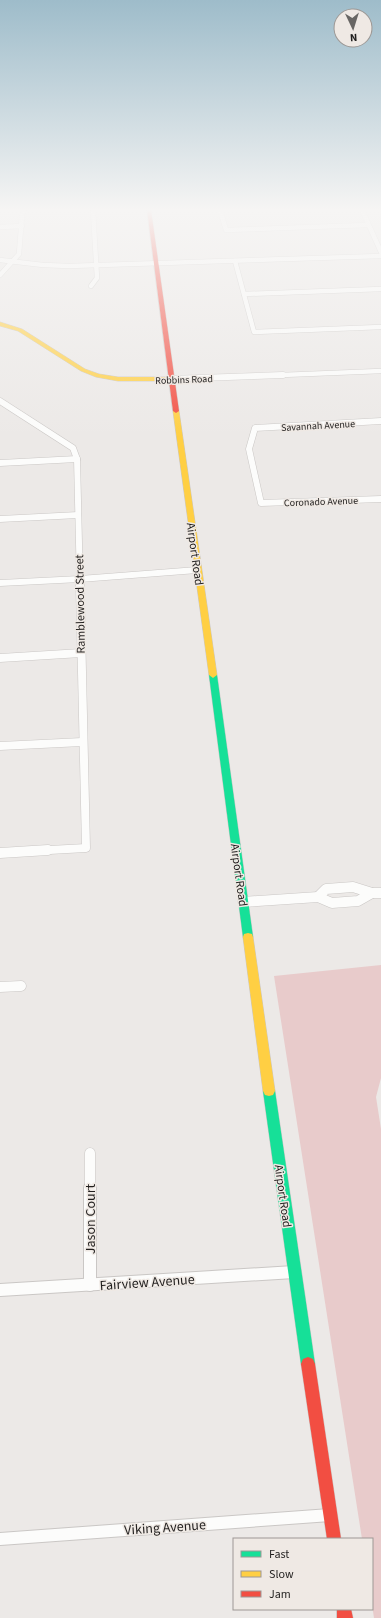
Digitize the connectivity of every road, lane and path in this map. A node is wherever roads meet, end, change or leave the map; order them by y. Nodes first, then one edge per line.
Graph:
1 (159, 286) edge
2 (242, 286) edge
3 (381, 289) edge
4 (244, 294) junction
5 (0, 324) edge
6 (381, 327) edge
7 (381, 371) edge
8 (171, 379) junction
9 (2, 403) edge
10 (381, 421) edge
11 (77, 459) junction
12 (0, 463) edge
13 (381, 499) edge
14 (261, 503) joint
15 (78, 515) junction
16 (0, 519) edge
17 (197, 570) junction
18 (80, 579) junction
19 (0, 583) edge
20 (81, 653) junction
21 (0, 658) edge
22 (82, 742) junction
23 (0, 746) edge
24 (0, 854) edge
25 (376, 893) edge
26 (318, 897) junction
27 (243, 902) junction
28 (21, 986) dead end
29 (0, 987) edge
30 (90, 1153) dead end
31 (294, 1272) junction
32 (90, 1285) junction
33 (0, 1290) edge
34 (330, 1515) junction
35 (334, 1538) edge
36 (0, 1539) edge

1 - 8 main road, Airport Road
2 - 4 street
3 - 4 street
4 - 6 street
5 - 8 main road, Robbins Road
7 - 8 street, Robbins Road
8 - 17 main road, Airport Road
9 - 11 street
10 - 14 street, Savannah Avenue
11 - 12 street
11 - 15 street, Ramblewood Street
13 - 14 street, Coronado Avenue
15 - 16 street
15 - 18 street, Ramblewood Street
17 - 18 street
17 - 27 main road, Airport Road
18 - 19 street
18 - 20 street, Ramblewood Street
20 - 21 street
20 - 22 street, Ramblewood Street
22 - 23 street
22 - 24 street, Ramblewood Street
25 - 26 street
25 - 26 street
26 - 27 street
27 - 31 main road, Airport Road
28 - 29 street
30 - 32 street, Jason Court
31 - 32 street, Fairview Avenue
31 - 34 main road, Airport Road
32 - 33 street, Fairview Avenue
34 - 35 main road, Airport Road
34 - 36 street, Viking Avenue

